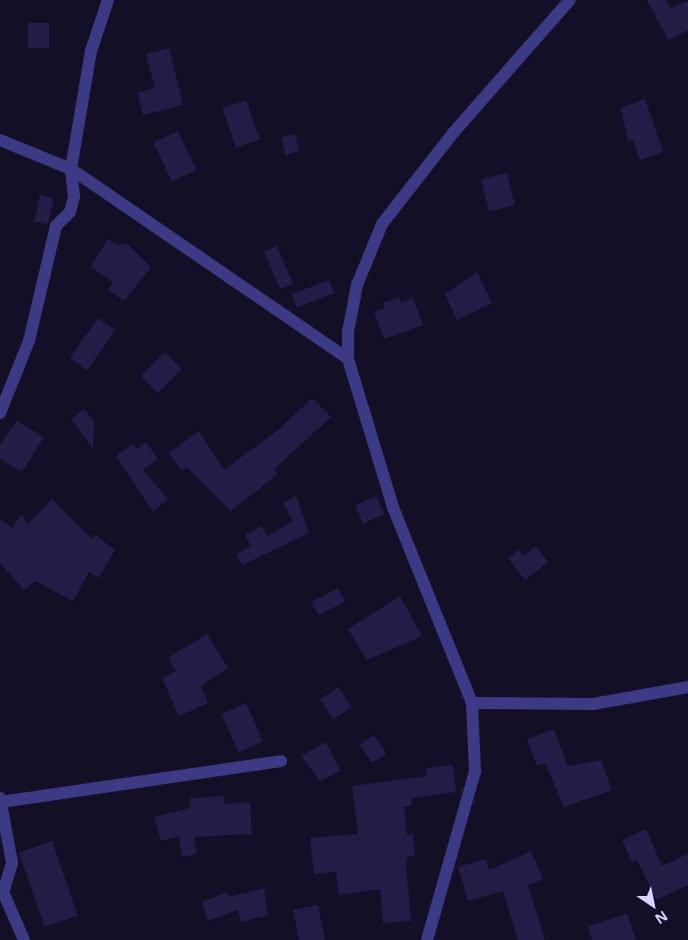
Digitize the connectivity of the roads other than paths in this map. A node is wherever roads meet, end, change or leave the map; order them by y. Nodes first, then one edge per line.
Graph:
1 (108, 0) edge
2 (570, 0) edge
3 (0, 140) edge
4 (71, 169) junction
5 (348, 359) junction
6 (0, 413) edge
7 (688, 687) edge
8 (472, 703) junction
9 (281, 761) dead end
10 (0, 800) edge
11 (24, 940) edge
12 (427, 940) edge

1 - 4 street
2 - 5 street
3 - 4 street
4 - 5 street
4 - 6 street
5 - 8 street
7 - 8 street
8 - 12 street
9 - 10 street
10 - 11 street

